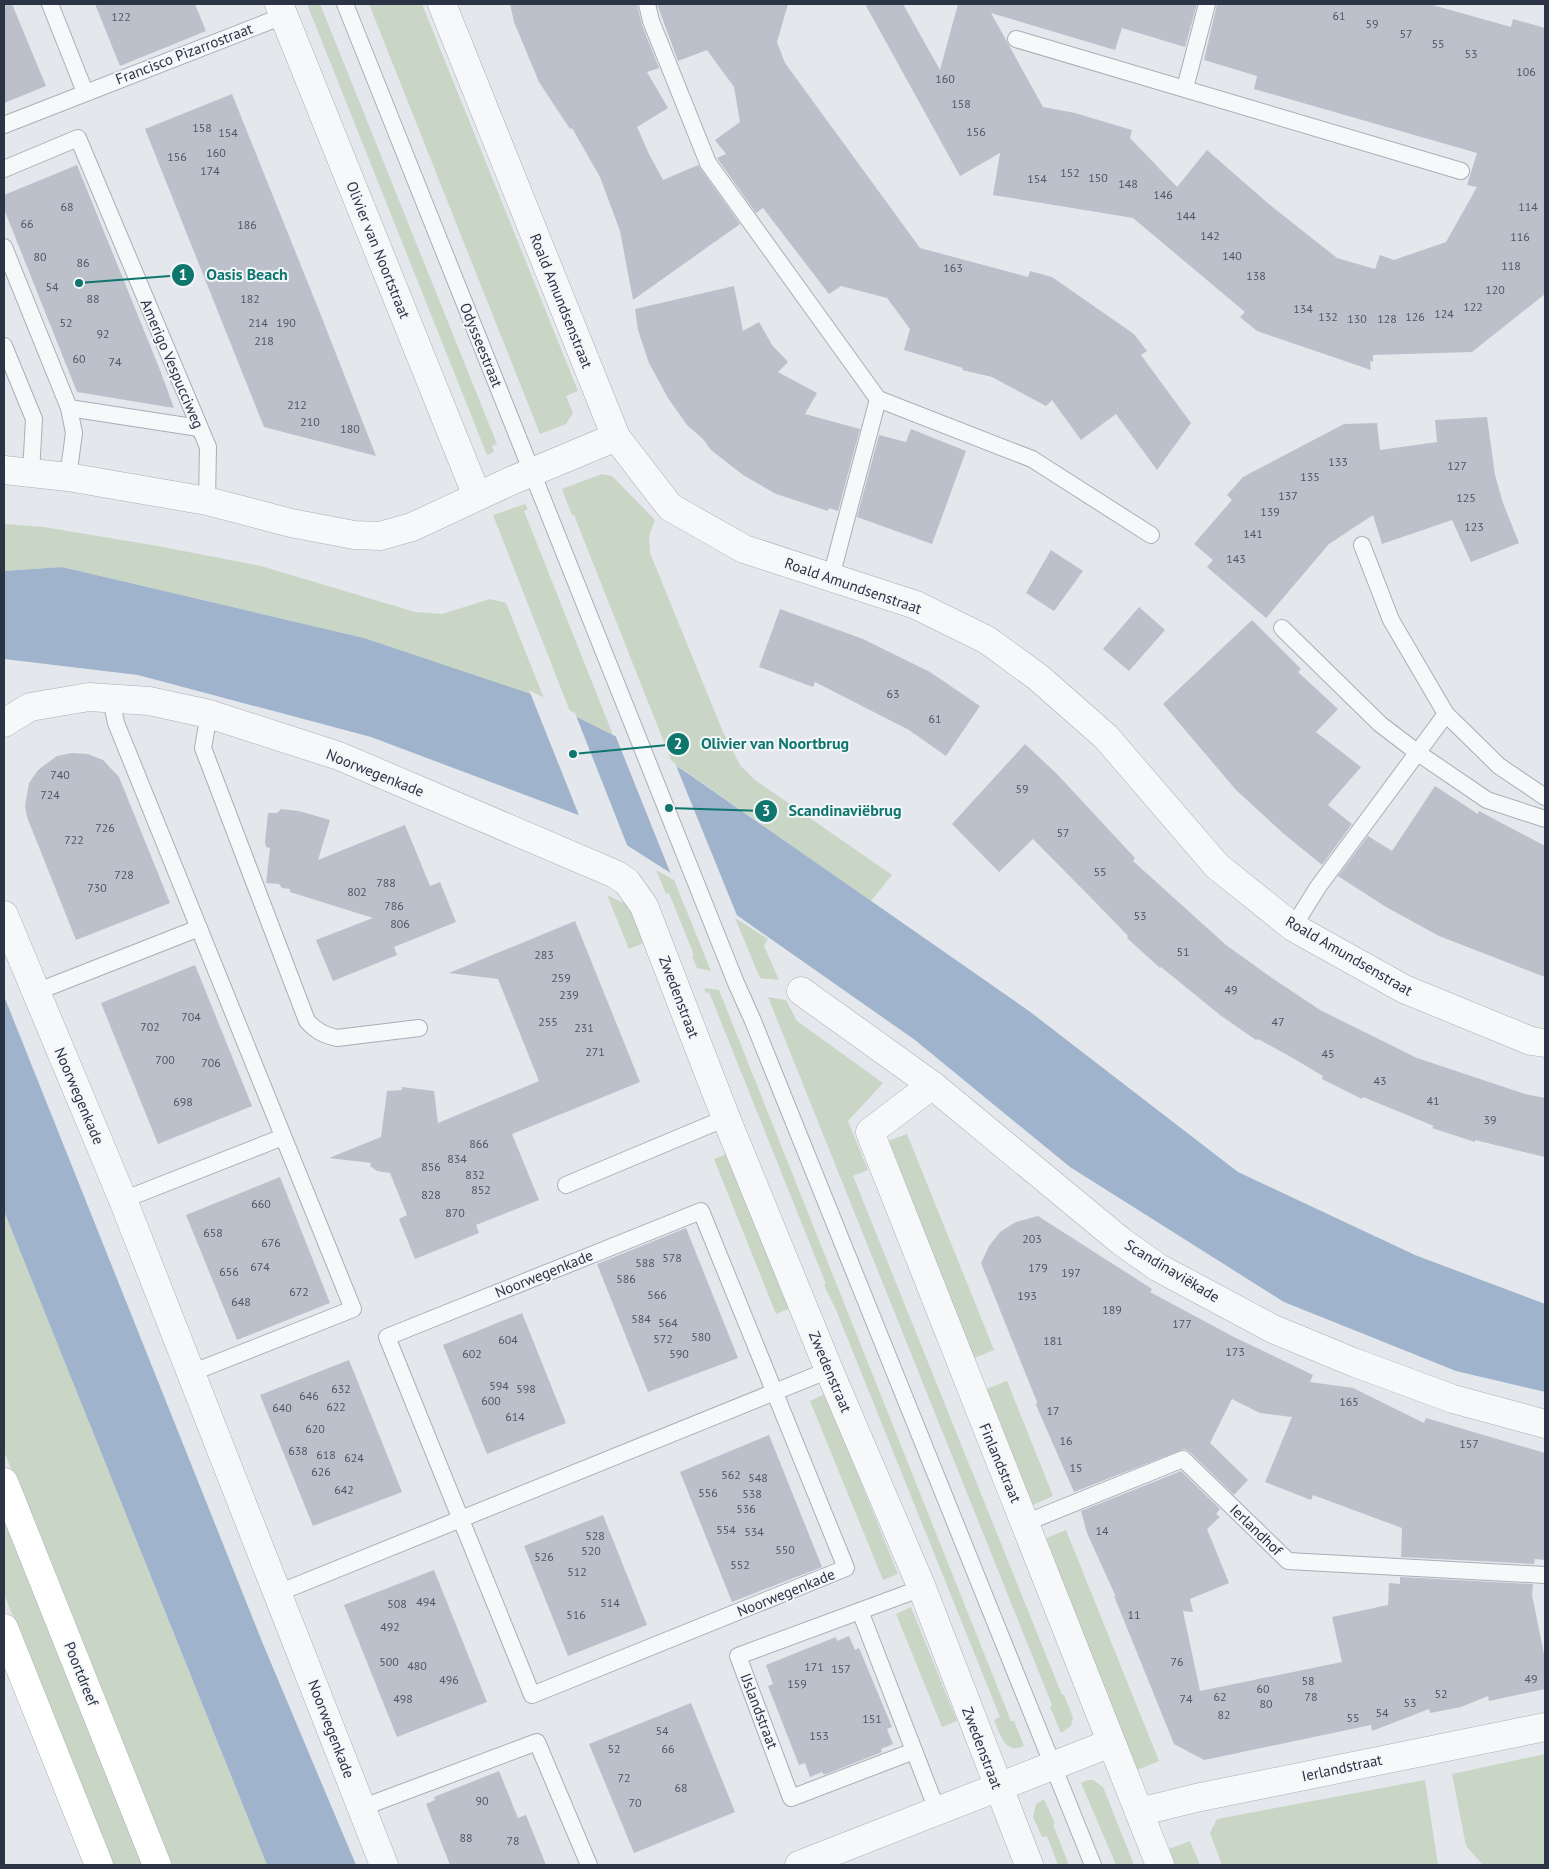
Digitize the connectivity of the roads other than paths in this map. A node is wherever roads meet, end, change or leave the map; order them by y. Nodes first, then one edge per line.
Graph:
1 (50, 4) edge
2 (345, 4) edge
3 (442, 4) edge
4 (647, 4) edge
5 (1207, 4) edge
6 (281, 10) edge
7 (1016, 39) dead end
8 (1185, 88) junction
9 (85, 92) junction
10 (4, 125) edge
11 (4, 169) edge
12 (1461, 171) dead end
13 (4, 247) edge
14 (4, 346) edge
15 (878, 399) junction
16 (69, 408) junction
17 (199, 428) junction
18 (616, 437) junction
19 (4, 470) edge
20 (532, 472) junction
21 (30, 473) junction
22 (68, 477) junction
23 (477, 496) junction
24 (207, 502) junction
25 (1151, 535) dead end
26 (1362, 545) dead end
27 (831, 577) junction
28 (1282, 628) dead end
29 (111, 698) junction
30 (209, 714) junction
31 (1446, 714) junction
32 (4, 723) edge
33 (1418, 753) junction
34 (1545, 797) edge
35 (1545, 819) edge
36 (627, 882) joint
37 (4, 915) edge
38 (1293, 926) junction
39 (199, 928) junction
40 (801, 991) dead end
41 (36, 992) junction
42 (419, 1028) dead end
43 (1545, 1044) edge
44 (932, 1085) junction
45 (726, 1118) junction
46 (284, 1137) junction
47 (566, 1185) dead end
48 (123, 1200) junction
49 (829, 1370) junction
50 (191, 1374) junction
51 (774, 1393) junction
52 (1545, 1424) edge
53 (4, 1482) edge
54 (461, 1519) junction
55 (1025, 1523) junction
56 (1545, 1575) edge
57 (922, 1588) junction
58 (278, 1593) junction
59 (860, 1611) junction
60 (4, 1628) edge
61 (1545, 1727) edge
62 (1110, 1743) junction
63 (914, 1752) junction
64 (1053, 1765) junction
65 (997, 1786) junction
66 (362, 1808) junction
67 (937, 1810) junction
68 (1139, 1812) junction
69 (99, 1865) edge
70 (158, 1865) edge
71 (384, 1865) edge
72 (590, 1865) edge
73 (799, 1865) edge
74 (1029, 1865) edge
75 (1093, 1865) edge
76 (1160, 1865) edge

1 - 9 lane
2 - 20 lane, Odysseestraat
3 - 18 street, Roald Amundsenstraat
4 - 15 lane
5 - 8 lane
6 - 9 lane, Francisco Pizarrostraat
6 - 23 street, Olivier van Noortstraat
7 - 8 lane
8 - 12 lane
9 - 10 lane, Francisco Pizarrostraat
11 - 17 lane, Amerigo Vespucciweg
13 - 16 lane
14 - 21 lane
15 - 25 lane
15 - 27 lane
16 - 17 lane
16 - 22 lane
17 - 24 lane, Amerigo Vespucciweg
18 - 20 street
18 - 27 street, Roald Amundsenstraat
19 - 21 street
20 - 23 street
20 - 64 lane, Odysseestraat
21 - 22 street
22 - 24 street
23 - 24 street
26 - 31 lane
27 - 38 street, Roald Amundsenstraat
28 - 33 lane
29 - 30 street, Noorwegenkade
29 - 32 street, Noorwegenkade
29 - 39 lane
30 - 36 street, Noorwegenkade
30 - 42 lane
31 - 33 lane
31 - 34 lane
33 - 35 lane
33 - 38 lane
36 - 45 street, Zwedenstraat
37 - 41 street, Noorwegenkade
38 - 43 street, Roald Amundsenstraat
39 - 41 lane
39 - 46 lane
40 - 44 street, Scandinaviëkade
41 - 48 street, Noorwegenkade
44 - 52 street, Scandinaviëkade
44 - 55 street, Finlandstraat
45 - 47 lane
45 - 49 street, Zwedenstraat
46 - 48 lane
46 - 50 lane
48 - 50 street, Noorwegenkade
49 - 51 lane
49 - 57 street, Zwedenstraat
50 - 58 street, Noorwegenkade
51 - 54 lane
51 - 54 lane, Noorwegenkade
51 - 54 lane, Noorwegenkade
53 - 70 main road, Poortdreef
54 - 58 lane
55 - 56 lane, Ierlandhof
55 - 62 street, Finlandstraat
57 - 59 lane, IJslandstraat
57 - 65 street, Zwedenstraat
58 - 66 street, Noorwegenkade
59 - 63 lane
59 - 63 lane, IJslandstraat
60 - 69 main road
61 - 68 street, Ierlandstraat
62 - 64 street
62 - 68 street, Finlandstraat
63 - 67 lane
64 - 65 street
64 - 75 lane, Odysseestraat
65 - 67 street
65 - 74 street, Zwedenstraat
66 - 71 street, Noorwegenkade
66 - 72 lane
67 - 73 street
68 - 76 street, Finlandstraat

